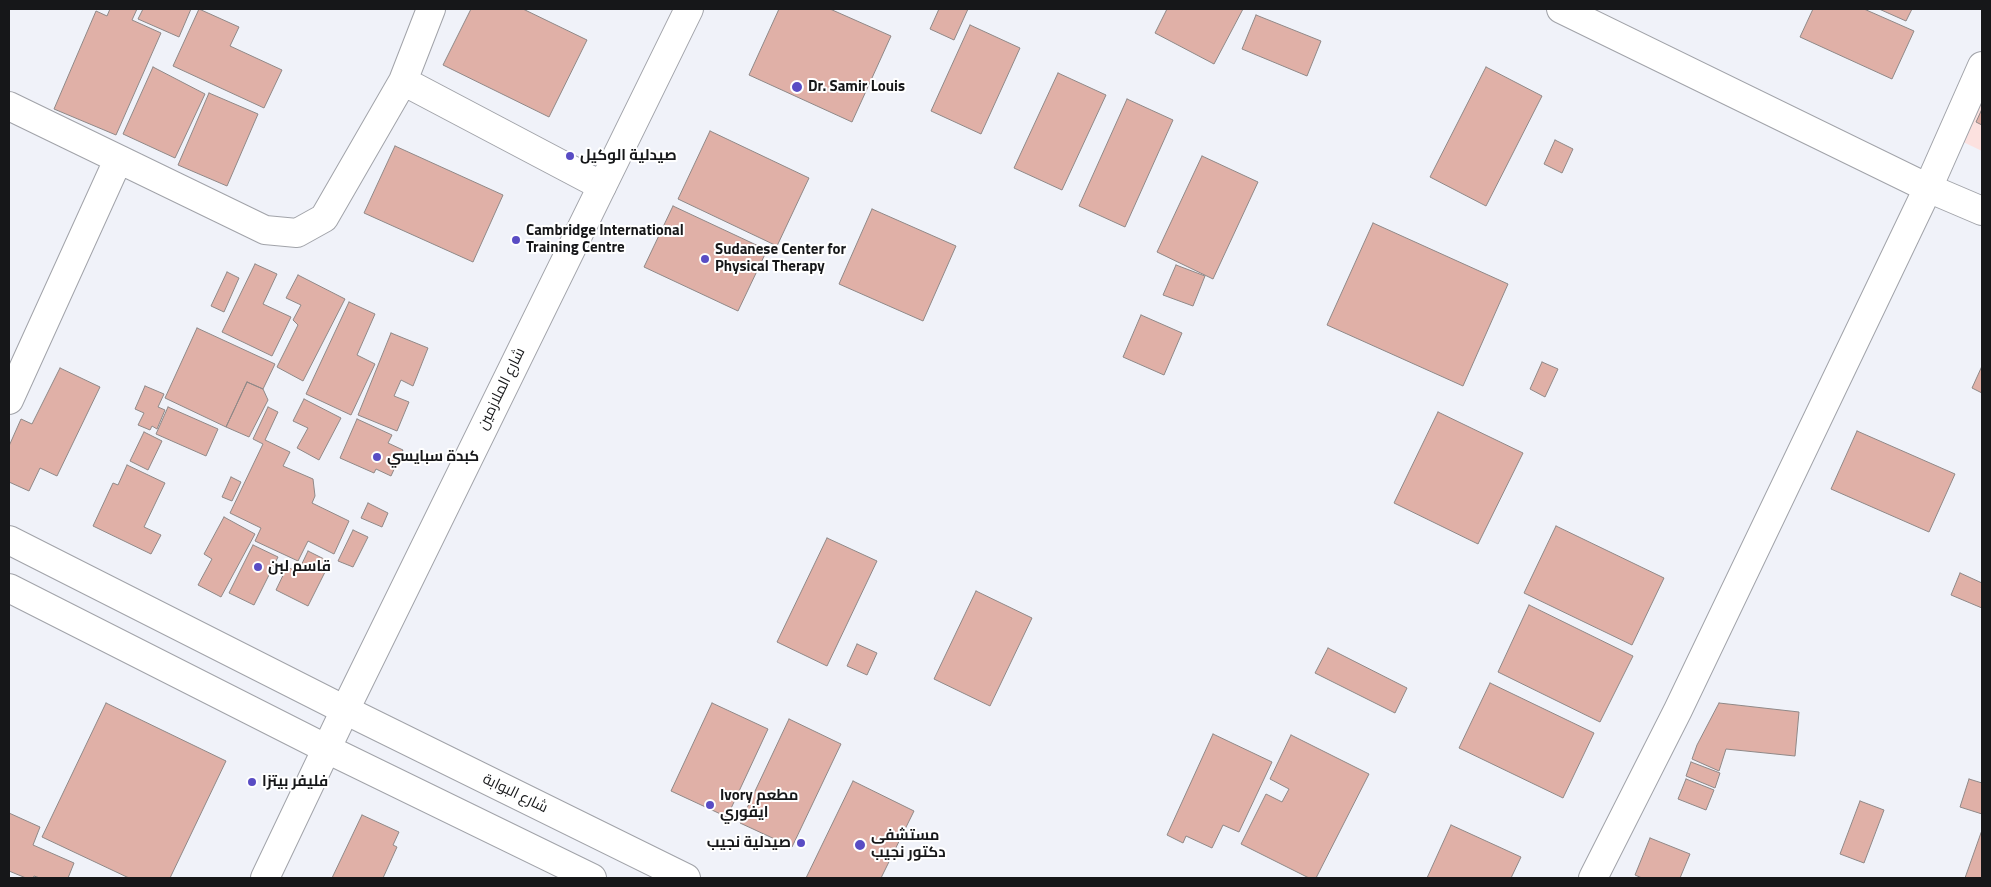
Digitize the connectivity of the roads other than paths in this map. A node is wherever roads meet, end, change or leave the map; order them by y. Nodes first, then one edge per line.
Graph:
1 (431, 9) edge
2 (689, 9) edge
3 (1561, 9) edge
4 (1982, 66) edge
5 (403, 81) junction
6 (9, 106) edge
7 (118, 160) junction
8 (602, 186) junction
9 (1928, 188) junction
10 (1982, 212) edge
11 (9, 400) edge
12 (9, 540) edge
13 (9, 588) edge
14 (345, 710) junction
15 (327, 750) junction
16 (265, 878) edge
17 (592, 878) edge
18 (686, 878) edge
19 (1593, 878) edge

1 - 5 street
2 - 8 street, شارع الملازمين
3 - 9 street
4 - 9 street
5 - 7 street
5 - 8 street
6 - 7 street
7 - 11 street
8 - 14 street, شارع الملازمين
9 - 10 street
9 - 19 street
12 - 14 street, شارع البوابة
13 - 15 street
14 - 15 street, شارع الملازمين
14 - 18 street, شارع البوابة
15 - 16 street, شارع الملازمين
15 - 17 street

